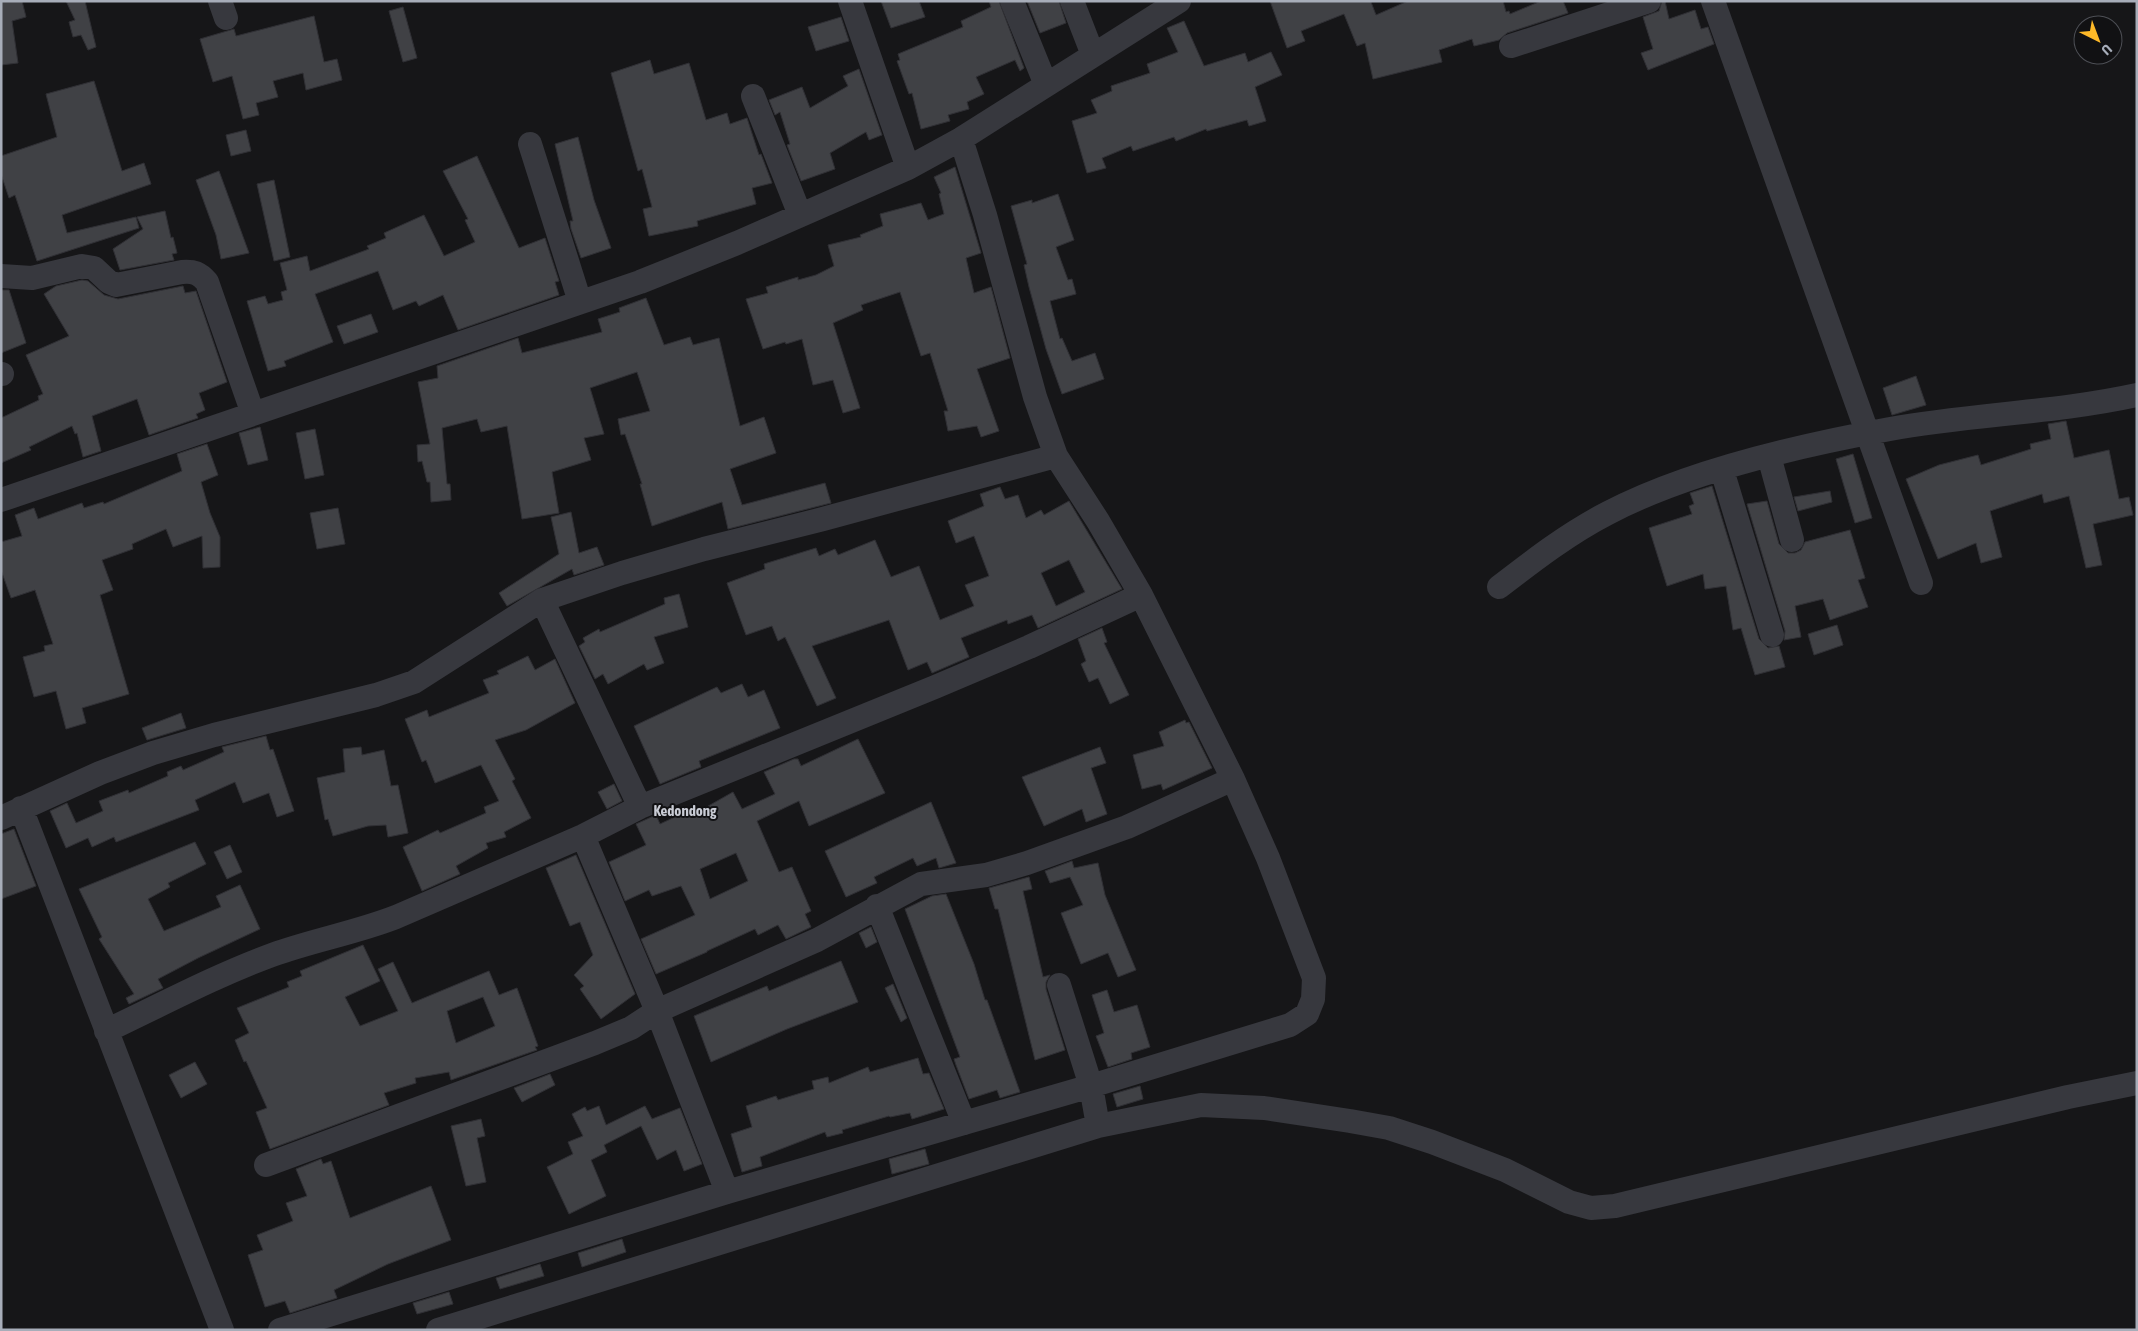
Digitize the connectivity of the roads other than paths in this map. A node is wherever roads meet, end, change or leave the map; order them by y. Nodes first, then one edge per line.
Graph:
1 (850, 1) edge
2 (1012, 1) edge
3 (1072, 1) edge
4 (1179, 1) edge
5 (1648, 1) edge
6 (1713, 1) edge
7 (1511, 46) dead end
8 (1093, 55) junction
9 (1046, 85) junction
10 (753, 96) dead end
11 (961, 139) junction
12 (530, 144) dead end
13 (908, 168) junction
14 (800, 215) junction
15 (1, 276) edge
16 (580, 302) junction
17 (2137, 395) edge
18 (253, 414) junction
19 (1868, 434) junction
20 (1056, 456) junction
21 (1769, 456) junction
22 (1722, 470) junction
23 (1, 500) edge
24 (1792, 540) dead end
25 (1921, 583) dead end
26 (1499, 587) dead end
27 (1141, 595) junction
28 (542, 600) junction
29 (1772, 635) dead end
30 (1233, 779) junction
31 (640, 808) junction
32 (11, 813) edge
33 (583, 836) junction
34 (877, 906) junction
35 (1059, 986) dead end
36 (656, 1011) junction
37 (106, 1031) junction
38 (2137, 1083) edge
39 (1091, 1086) junction
40 (964, 1123) junction
41 (1098, 1126) junction
42 (266, 1165) dead end
43 (727, 1192) junction
44 (222, 1330) edge
45 (280, 1330) edge
46 (438, 1330) edge

1 - 13 street
2 - 9 street
3 - 8 street
4 - 8 street
5 - 7 street
6 - 19 street
8 - 9 street
9 - 11 street
10 - 14 street
11 - 13 street
11 - 20 street
12 - 16 street
13 - 14 street
14 - 16 street
15 - 18 street
16 - 18 street
17 - 19 street
18 - 23 street
19 - 21 street
19 - 25 street
20 - 27 street
20 - 28 street
21 - 22 street
21 - 24 street
22 - 26 street
22 - 29 street
27 - 30 street
27 - 31 street
28 - 31 street
28 - 32 street
30 - 34 street
30 - 39 street
31 - 33 street
32 - 37 street
33 - 36 street
33 - 37 street
34 - 36 street
34 - 40 street
35 - 39 street
36 - 42 street
36 - 43 street
37 - 44 street
38 - 41 street
39 - 40 street
39 - 41 street
40 - 43 street
41 - 46 street
43 - 45 street

